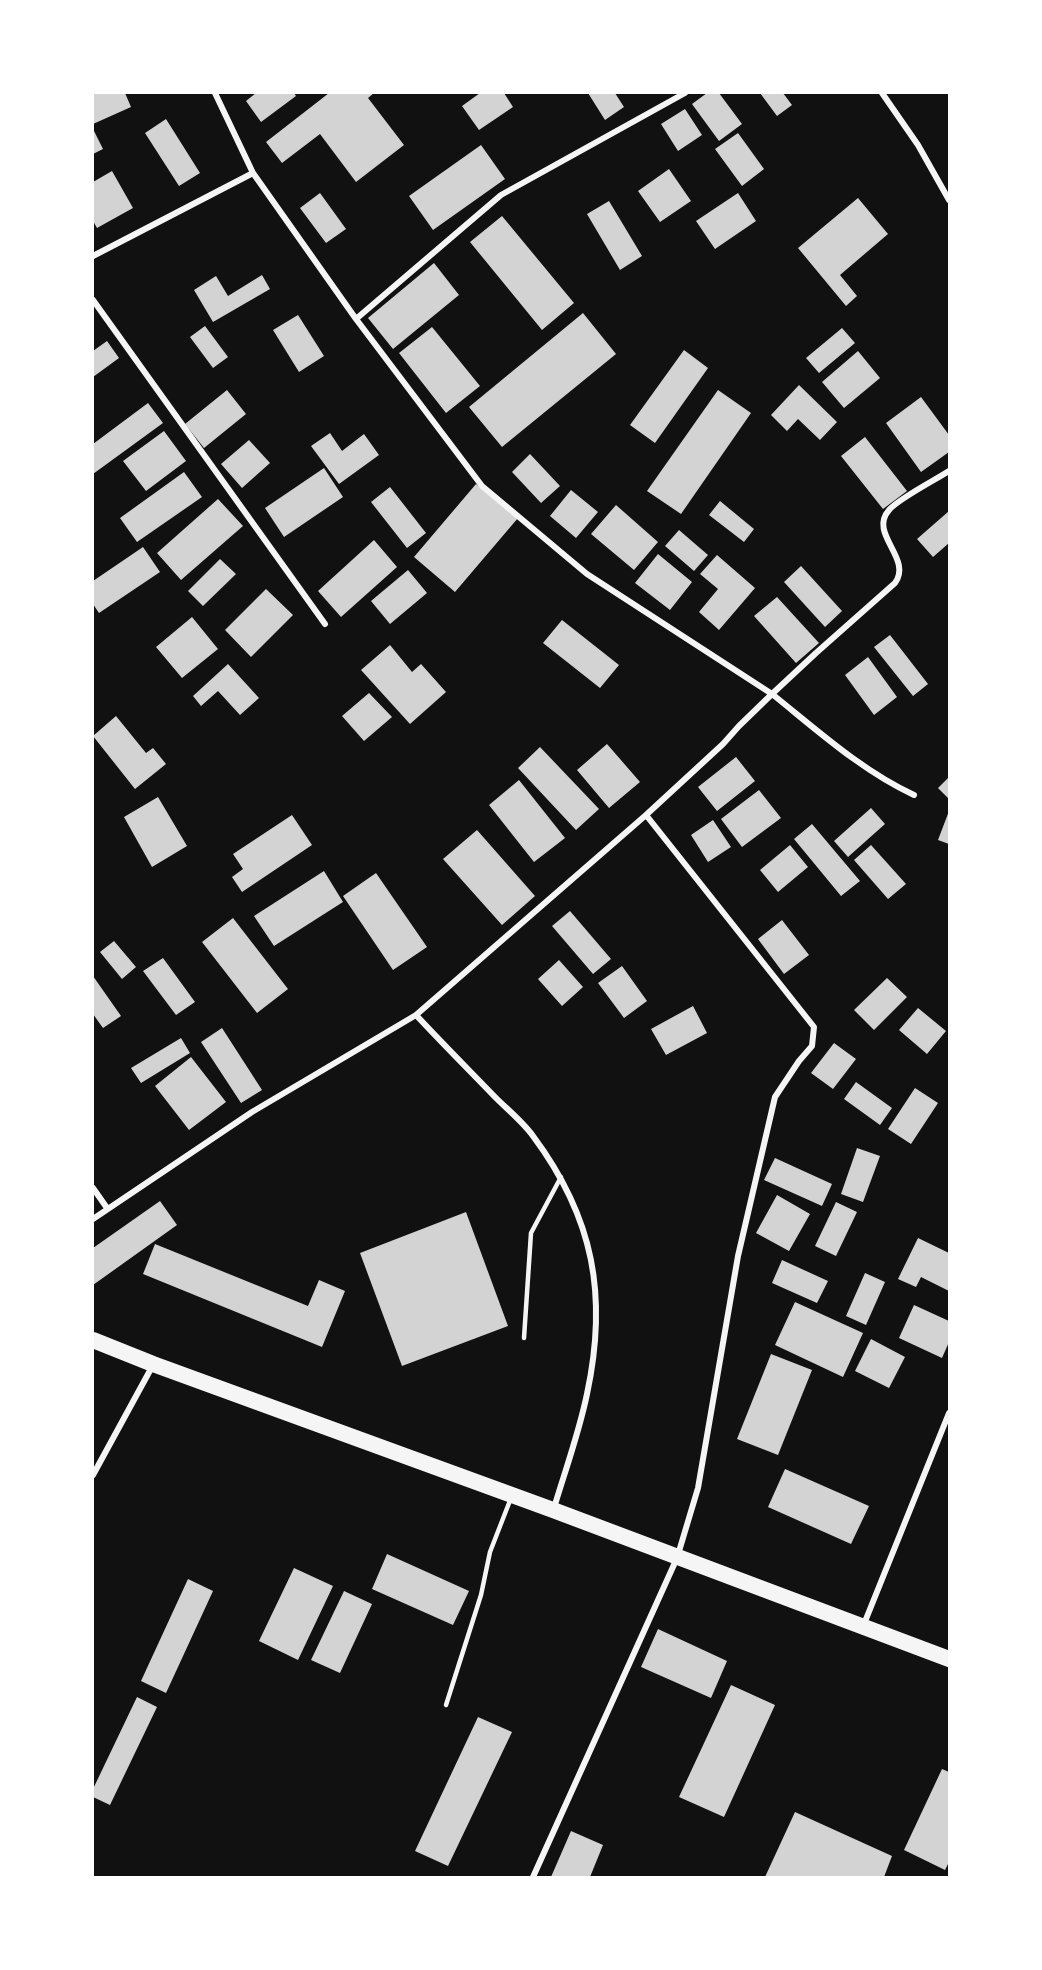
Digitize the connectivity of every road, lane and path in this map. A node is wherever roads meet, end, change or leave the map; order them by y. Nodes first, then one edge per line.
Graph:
1 (685, 93) edge
2 (882, 93) edge
3 (217, 94) edge
4 (253, 173) junction
5 (949, 200) edge
6 (93, 256) edge
7 (93, 300) edge
8 (356, 319) junction
9 (949, 471) edge
10 (325, 624) dead end
11 (772, 694) junction
12 (914, 795) dead end
13 (646, 815) junction
14 (416, 1015) junction
15 (561, 1177) junction
16 (93, 1188) edge
17 (107, 1208) junction
18 (93, 1219) edge
19 (524, 1338) dead end
20 (93, 1340) edge
21 (153, 1364) junction
22 (949, 1413) edge
23 (93, 1475) edge
24 (512, 1496) junction
25 (553, 1510) junction
26 (677, 1558) junction
27 (862, 1627) junction
28 (949, 1659) edge
29 (446, 1705) dead end
30 (532, 1877) edge

1 - 8 street
2 - 5 street
3 - 4 street
4 - 6 street
4 - 8 street
7 - 10 street
8 - 11 street
9 - 11 street
11 - 12 street
11 - 13 street
13 - 14 street
13 - 26 street
14 - 15 street
14 - 17 street
15 - 19 lane
15 - 25 street
16 - 17 street
17 - 18 street
20 - 21 highway
21 - 23 street
21 - 24 highway
22 - 27 street
24 - 25 highway
24 - 29 lane
25 - 26 highway
26 - 27 highway
26 - 30 street
27 - 28 highway

